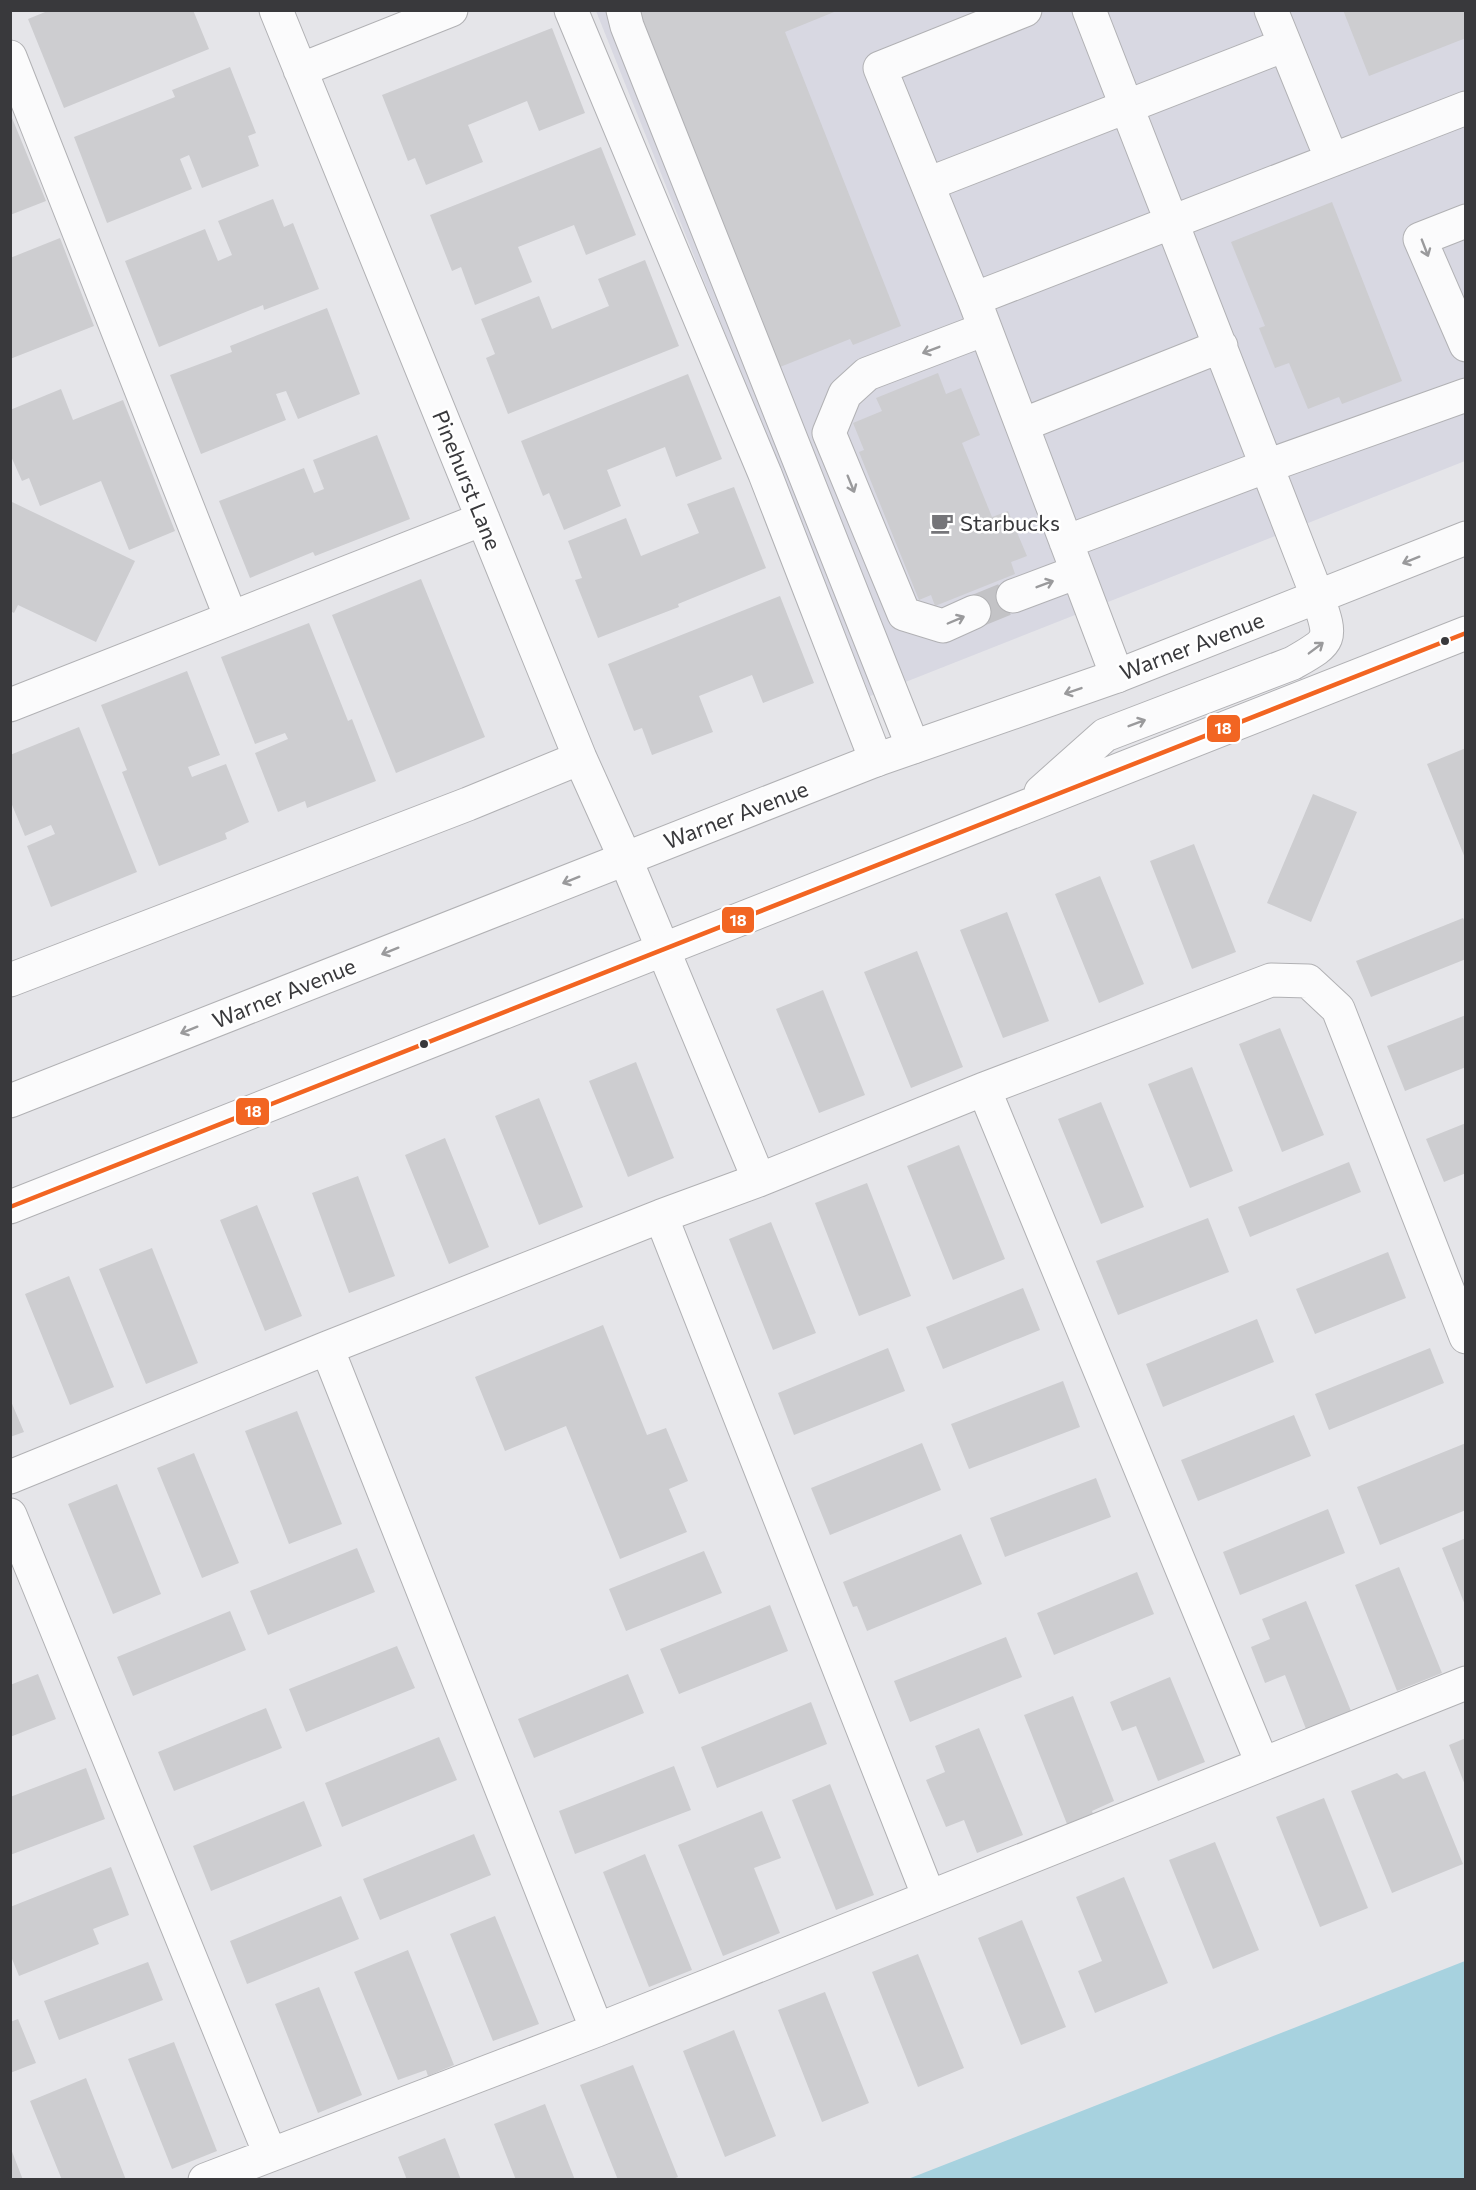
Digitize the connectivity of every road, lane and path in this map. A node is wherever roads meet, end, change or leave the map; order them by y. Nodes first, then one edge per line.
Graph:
1 (276, 10) edge
2 (451, 10) edge
3 (571, 10) edge
4 (623, 10) edge
5 (1025, 10) edge
6 (1089, 10) edge
7 (1271, 10) edge
8 (1285, 45) junction
9 (10, 57) edge
10 (300, 70) junction
11 (1127, 107) junction
12 (1466, 108) edge
13 (1332, 160) junction
14 (928, 184) junction
15 (1466, 221) edge
16 (1173, 222) junction
17 (974, 299) junction
18 (986, 329) junction
19 (1466, 345) edge
20 (1221, 346) junction
21 (1466, 395) edge
22 (1022, 424) junction
23 (1267, 466) junction
24 (483, 519) junction
25 (1466, 538) edge
26 (1066, 542) junction
27 (1077, 572) junction
28 (1013, 596) tunnel mouth
29 (1318, 598) junction
30 (974, 612) tunnel mouth
31 (231, 618) junction
32 (1466, 633) edge
33 (1117, 676) junction
34 (10, 705) edge
35 (913, 747) junction
36 (580, 758) junction
37 (876, 759) junction
38 (1024, 807) junction
39 (625, 858) junction
40 (663, 948) junction
41 (10, 980) edge
42 (984, 1089) junction
43 (10, 1101) edge
44 (759, 1180) junction
45 (10, 1207) edge
46 (661, 1216) junction
47 (1465, 1332) edge
48 (327, 1348) junction
49 (10, 1477) edge
50 (10, 1515) edge
51 (1466, 1683) edge
52 (1262, 1764) junction
53 (929, 1897) junction
54 (597, 2030) junction
55 (270, 2154) junction
56 (205, 2180) edge

1 - 10 main road, Pinehurst Lane
2 - 10 main road
3 - 37 main road
4 - 35 main road
5 - 14 main road
6 - 11 main road
7 - 8 main road
8 - 11 main road
8 - 13 main road
9 - 31 main road
10 - 24 main road, Pinehurst Lane
11 - 14 main road
11 - 16 main road
12 - 13 main road
13 - 16 main road
14 - 17 main road
15 -> 19 main road
16 - 17 main road
16 - 20 main road
17 - 18 main road
18 - 22 main road
18 -> 30 main road
20 - 22 main road
20 - 23 main road
21 - 23 main road
22 - 26 main road
23 - 26 main road
23 - 29 main road
24 - 31 main road
24 - 36 main road, Pinehurst Lane
25 -> 29 main road, Warner Avenue
26 - 27 main road
28 -> 27 main road
27 - 33 main road
29 - 33 main road, Warner Avenue
38 -> 29 main road
31 - 34 main road
32 - 38 main road
33 -> 35 main road, Warner Avenue
35 - 37 main road, Warner Avenue
36 - 39 main road, Pinehurst Lane
36 - 41 main road
37 - 39 main road, Warner Avenue
38 - 40 main road
39 - 40 main road, Pinehurst Lane
39 -> 43 main road, Warner Avenue
40 - 44 main road, Pinehurst Lane
40 - 45 main road
42 - 44 main road
42 - 47 main road
42 - 52 main road
44 - 46 main road
46 - 48 main road
46 - 53 main road
48 - 49 main road
48 - 54 main road
50 - 55 main road
51 - 52 main road
52 - 53 main road
53 - 54 main road
54 - 55 main road
55 - 56 main road

